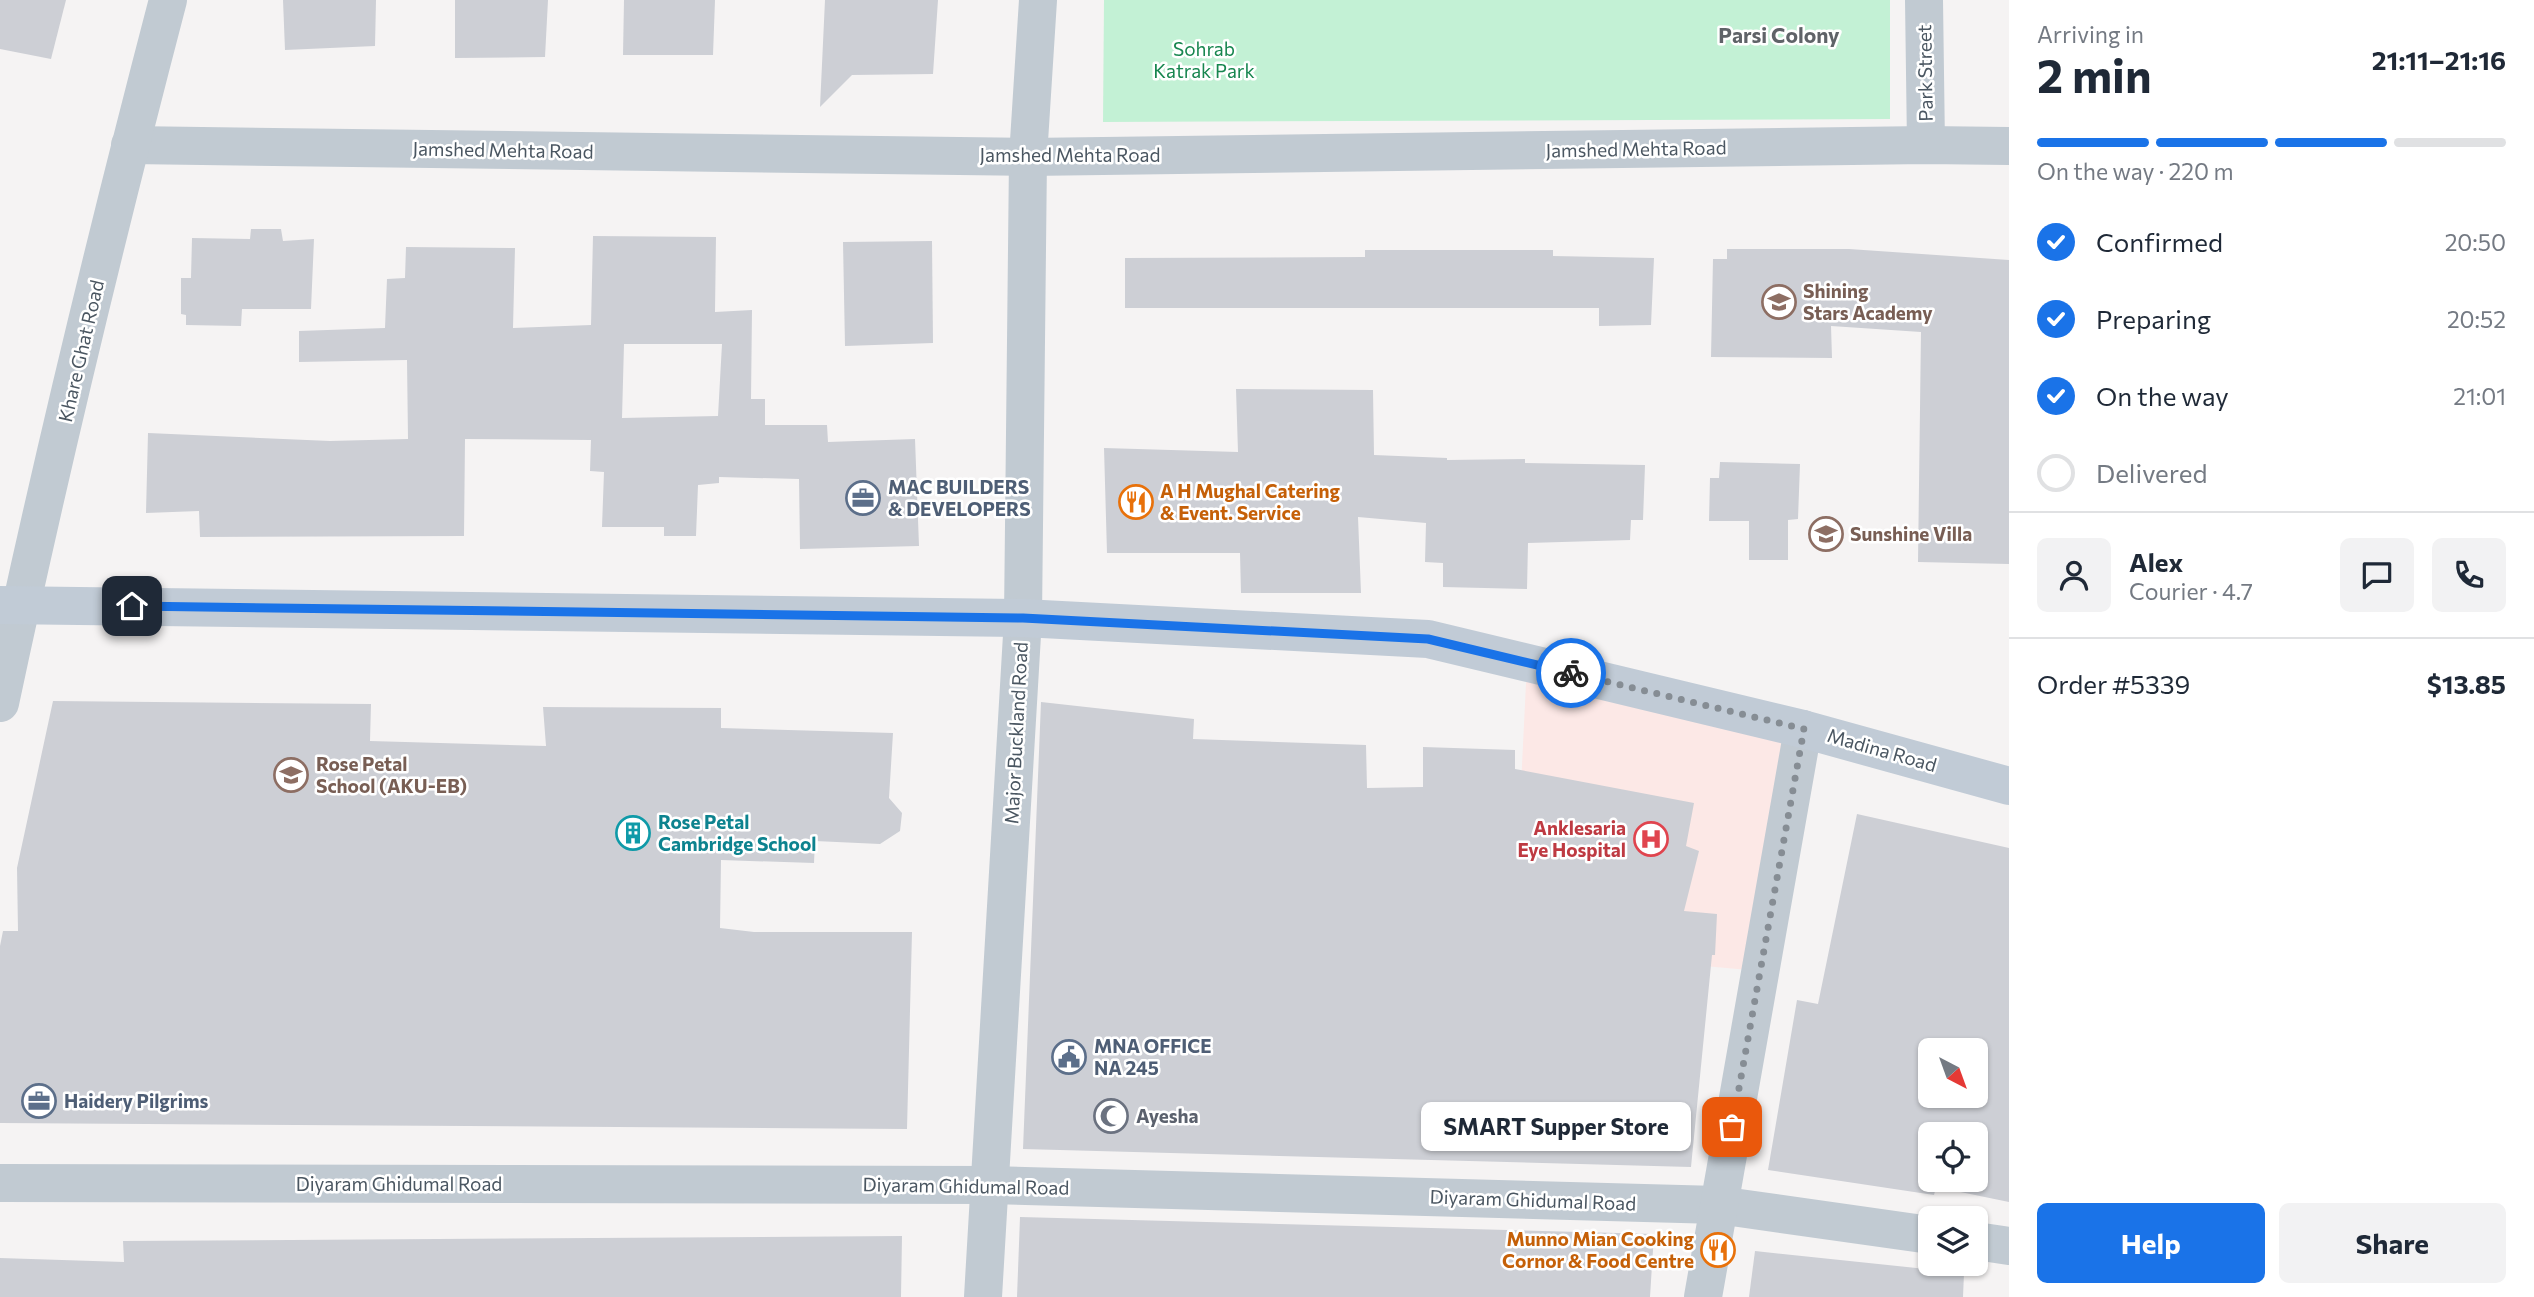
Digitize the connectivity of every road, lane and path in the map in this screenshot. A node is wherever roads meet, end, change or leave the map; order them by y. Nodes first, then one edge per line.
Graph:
1 (168, 0) edge
2 (1038, 0) edge
3 (1924, 0) edge
4 (130, 145) junction
5 (1926, 145) junction
6 (2009, 146) edge
7 (1028, 156) junction
8 (10, 605) edge
9 (1023, 618) junction
10 (0, 703) edge
11 (1804, 729) junction
12 (2009, 786) edge
13 (0, 1183) edge
14 (989, 1185) junction
15 (1718, 1205) junction
16 (1918, 1233) edge
17 (1988, 1243) edge
18 (2009, 1246) edge
19 (983, 1297) edge
20 (1703, 1297) edge

1 - 4 street, Khare Ghat Road
2 - 7 street, Major Buckland Road
3 - 5 street, Park Street
4 - 7 street, Jamshed Mehta Road
4 - 8 street, Khare Ghat Road
5 - 6 street, Jamshed Mehta Road
5 - 7 street, Jamshed Mehta Road
7 - 9 street, Major Buckland Road
8 - 9 main road, Madina Road
8 - 10 street, Khare Ghat Road
9 - 11 main road, Madina Road
9 - 14 street, Major Buckland Road
11 - 12 main road, Madina Road
11 - 15 street
13 - 14 street, Diyaram Ghidumal Road
14 - 15 street, Diyaram Ghidumal Road
14 - 19 street, Major Buckland Road
15 - 16 street, Diyaram Ghidumal Road
15 - 20 street
17 - 18 street

